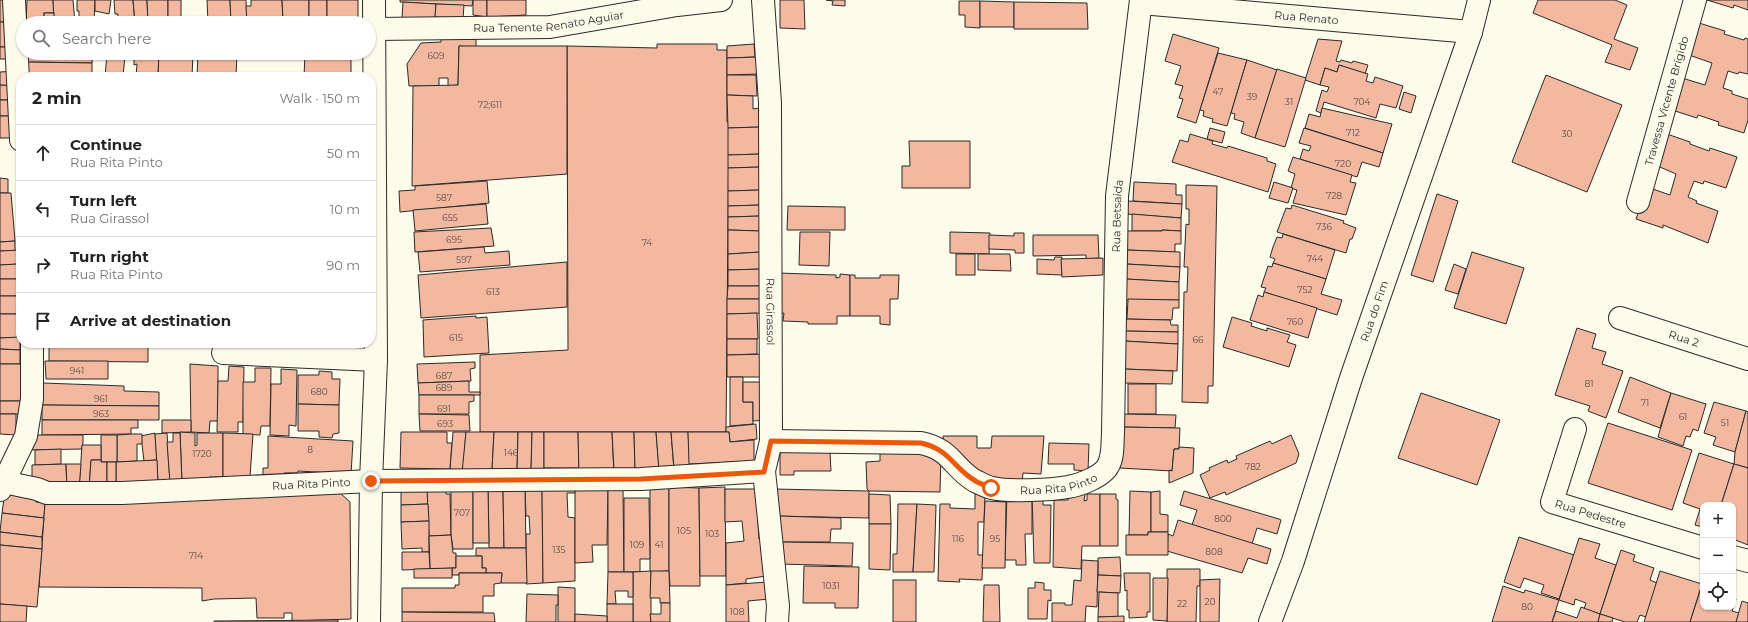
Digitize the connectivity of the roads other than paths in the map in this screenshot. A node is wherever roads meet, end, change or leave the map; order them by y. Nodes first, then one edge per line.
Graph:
1 (14, 0) edge
2 (374, 0) edge
3 (721, 0) edge
4 (763, 0) edge
5 (1479, 0) edge
6 (1695, 0) edge
7 (1141, 1) edge
8 (375, 16) edge
9 (376, 28) edge
10 (1471, 32) junction
11 (16, 40) edge
12 (17, 60) edge
13 (375, 60) edge
14 (18, 72) edge
15 (375, 72) edge
16 (1638, 202) dead end
17 (1620, 318) dead end
18 (32, 348) edge
19 (376, 348) edge
20 (223, 353) dead end
21 (1748, 359) edge
22 (376, 360) junction
23 (1575, 429) dead end
24 (1113, 433) joint
25 (771, 441) junction
26 (764, 472) junction
27 (371, 481) junction
28 (2, 486) edge
29 (1700, 547) edge
30 (1736, 558) edge
31 (1748, 562) edge
32 (369, 622) edge
33 (778, 622) edge
34 (1270, 622) edge

1 - 11 street
2 - 8 street
3 - 9 street, Rua Tenente Renato Aguiar
4 - 25 street, Rua Girassol
5 - 10 street, Rua do Fim
6 - 16 street, Travessa Vicente Brígido
7 - 10 street, Rua Renato
7 - 24 street, Rua Betsaida
10 - 34 street, Rua do Fim
12 - 14 street
13 - 15 street
17 - 21 street, Rua 2
18 - 28 street
19 - 22 street
20 - 22 street
22 - 27 street
23 - 29 street, Rua Pedestre
24 - 25 street, Rua Rita Pinto
25 - 26 street, Rua Girassol
26 - 27 street, Rua Rita Pinto
26 - 33 street, Rua Girassol
27 - 28 street, Rua Rita Pinto
27 - 32 street
30 - 31 street

